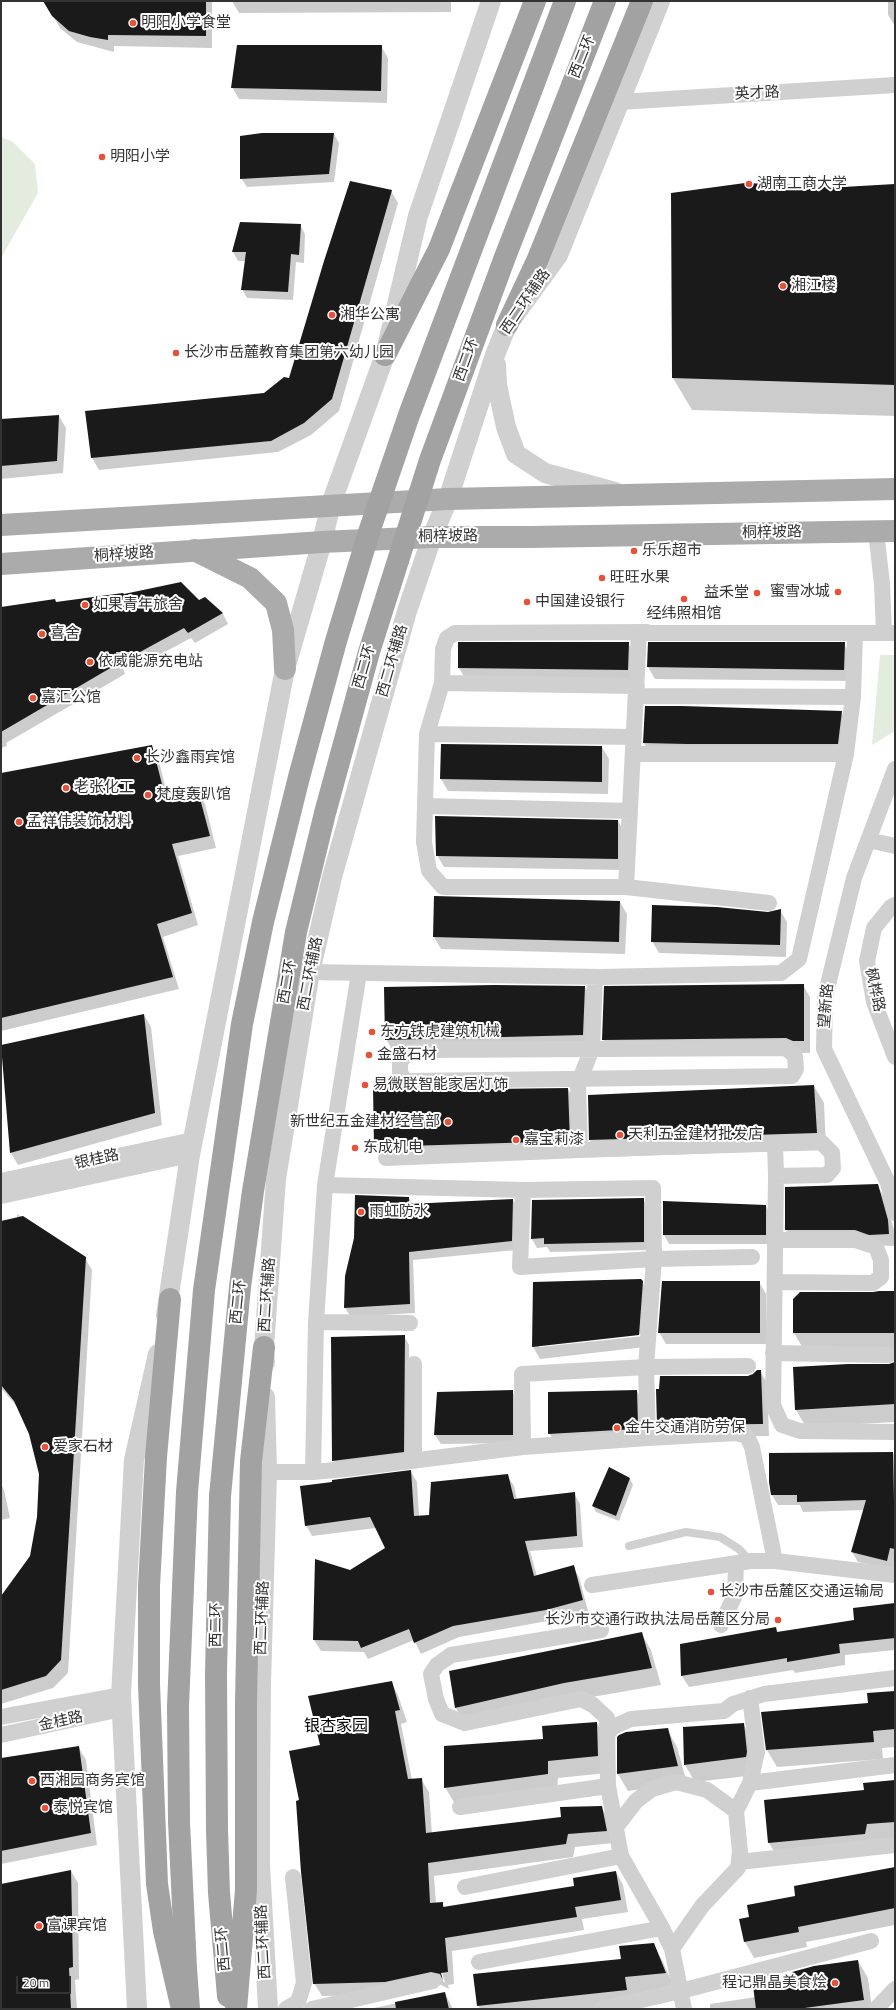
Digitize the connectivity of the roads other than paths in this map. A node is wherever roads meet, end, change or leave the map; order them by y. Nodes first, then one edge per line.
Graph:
1 (491, 1) edge
2 (535, 1) edge
3 (565, 1) edge
4 (605, 1) edge
5 (642, 1) edge
6 (660, 1) edge
7 (895, 86) edge
8 (619, 102) junction
9 (507, 325) junction
10 (495, 354) junction
11 (385, 355) junction
12 (895, 489) edge
13 (625, 495) junction
14 (448, 499) junction
15 (331, 504) junction
16 (1, 525) edge
17 (886, 531) edge
18 (432, 537) junction
19 (322, 542) junction
20 (193, 550) junction
21 (1, 564) edge
22 (639, 632) junction
23 (855, 633) junction
24 (889, 633) edge
25 (285, 669) junction
26 (442, 683) junction
27 (636, 691) junction
28 (853, 697) junction
29 (427, 734) junction
30 (634, 737) junction
31 (633, 754) junction
32 (846, 754) junction
33 (895, 769) edge
34 (425, 806) junction
35 (630, 811) junction
36 (868, 840) junction
37 (895, 846) edge
38 (626, 887) junction
39 (769, 903) dead end
40 (895, 905) edge
41 (310, 972) junction
42 (359, 973) junction
43 (595, 977) junction
44 (592, 1049) junction
45 (895, 1057) edge
46 (579, 1080) junction
47 (775, 1142) junction
48 (192, 1147) junction
49 (580, 1150) junction
50 (386, 1158) dead end
51 (776, 1176) junction
52 (1, 1180) edge
53 (325, 1185) junction
54 (523, 1190) junction
55 (1, 1196) edge
56 (895, 1213) edge
57 (775, 1240) junction
58 (752, 1257) dead end
59 (654, 1259) junction
60 (774, 1282) junction
61 (170, 1299) junction
62 (316, 1322) junction
63 (410, 1323) dead end
64 (264, 1347) joint
65 (773, 1353) junction
66 (890, 1355) dead end
67 (414, 1364) dead end
68 (748, 1366) dead end
69 (646, 1367) junction
70 (895, 1432) edge
71 (648, 1438) junction
72 (523, 1447) junction
73 (414, 1461) junction
74 (259, 1467) junction
75 (313, 1472) junction
76 (629, 1546) dead end
77 (775, 1561) junction
78 (744, 1562) junction
79 (895, 1575) edge
80 (592, 1585) dead end
81 (721, 1625) dead end
82 (601, 1630) dead end
83 (895, 1678) edge
84 (750, 1698) junction
85 (121, 1702) junction
86 (1, 1717) edge
87 (608, 1732) junction
88 (1, 1735) edge
89 (895, 1765) edge
90 (750, 1782) junction
91 (608, 1786) junction
92 (460, 1807) dead end
93 (736, 1812) junction
94 (616, 1827) junction
95 (895, 1845) edge
96 (621, 1856) junction
97 (738, 1862) junction
98 (293, 1877) dead end
99 (465, 1887) dead end
100 (662, 1928) junction
101 (871, 1941) dead end
102 (672, 1949) junction
103 (479, 1962) dead end
104 (433, 1981) dead end
105 (895, 1989) edge
106 (681, 1991) junction
107 (136, 2009) edge
108 (182, 2009) edge
109 (189, 2009) edge
110 (229, 2009) edge
111 (236, 2009) edge
112 (268, 2009) edge
113 (286, 2009) edge
114 (312, 2009) edge
115 (601, 2009) edge
116 (684, 2009) edge
117 (876, 2009) edge

1 - 11 street
2 - 11 highway
3 - 109 highway, bridge
4 - 110 highway, 西二环, bridge
5 - 9 highway
6 - 8 street, 西二环辅路
7 - 8 street, 英才路
8 - 9 street, 西二环辅路
9 - 10 street, 西二环辅路
10 - 13 street
10 - 14 street, 西二环辅路
11 - 15 street
12 - 13 main road
13 - 14 main road
14 - 15 main road
14 - 18 street, 西二环辅路
15 - 16 main road
15 - 19 street
17 - 18 main road, 桐梓坡路
17 - 24 street
18 - 19 main road, 桐梓坡路
18 - 41 street, 西二环辅路
19 - 20 main road, 桐梓坡路
19 - 25 street
20 - 21 main road, 桐梓坡路
20 - 25 main road
22 - 23 street
22 - 26 street
22 - 27 street
23 - 24 street
23 - 28 street
25 - 48 street
26 - 27 street
26 - 29 street
27 - 28 street
27 - 30 street
28 - 32 street
29 - 30 street
29 - 34 street
30 - 31 street
31 - 32 street
31 - 35 street
32 - 43 street
33 - 36 street, 望新路
34 - 35 street
34 - 38 street
35 - 38 street
36 - 37 street
36 - 56 street, 望新路
38 - 39 street
40 - 45 street, 枫桦路
41 - 42 street
41 - 64 street, 西二环辅路
42 - 43 street
42 - 53 street
43 - 44 street
44 - 46 street
44 - 46 street
44 - 46 street
46 - 49 street
47 - 49 street
47 - 51 street
47 - 51 street
48 - 52 street, 银桂路
48 - 55 street, 银桂路
48 - 61 street
49 - 50 street
51 - 57 street
53 - 54 street
53 - 62 street
54 - 59 street
54 - 59 street
57 - 60 street
57 - 60 street
58 - 59 street
59 - 69 street
60 - 65 street
61 - 85 street
61 - 108 highway
62 - 63 street
62 - 75 street
64 - 74 highway
65 - 66 street
65 - 70 street
67 - 73 street
68 - 69 street
69 - 71 street
69 - 72 street
71 - 72 street
71 - 77 street
72 - 73 street
73 - 75 street
74 - 75 street
74 - 111 highway
74 - 112 street, 西二环辅路
76 - 78 lane
77 - 78 street
77 - 79 street
78 - 80 street
78 - 81 street
82 - 87 street
83 - 84 street
84 - 87 street
84 - 90 street
85 - 86 street, 金桂路
85 - 88 street, 金桂路
85 - 107 street
87 - 91 street
89 - 90 street
90 - 93 street
91 - 92 street
91 - 94 street
93 - 94 street
93 - 97 street
94 - 96 street
95 - 97 street
96 - 99 street
96 - 100 street
97 - 102 street
98 - 113 street
100 - 102 street
100 - 103 street
101 - 106 street
102 - 106 street
104 - 114 street
105 - 117 street
106 - 115 street
106 - 116 street

